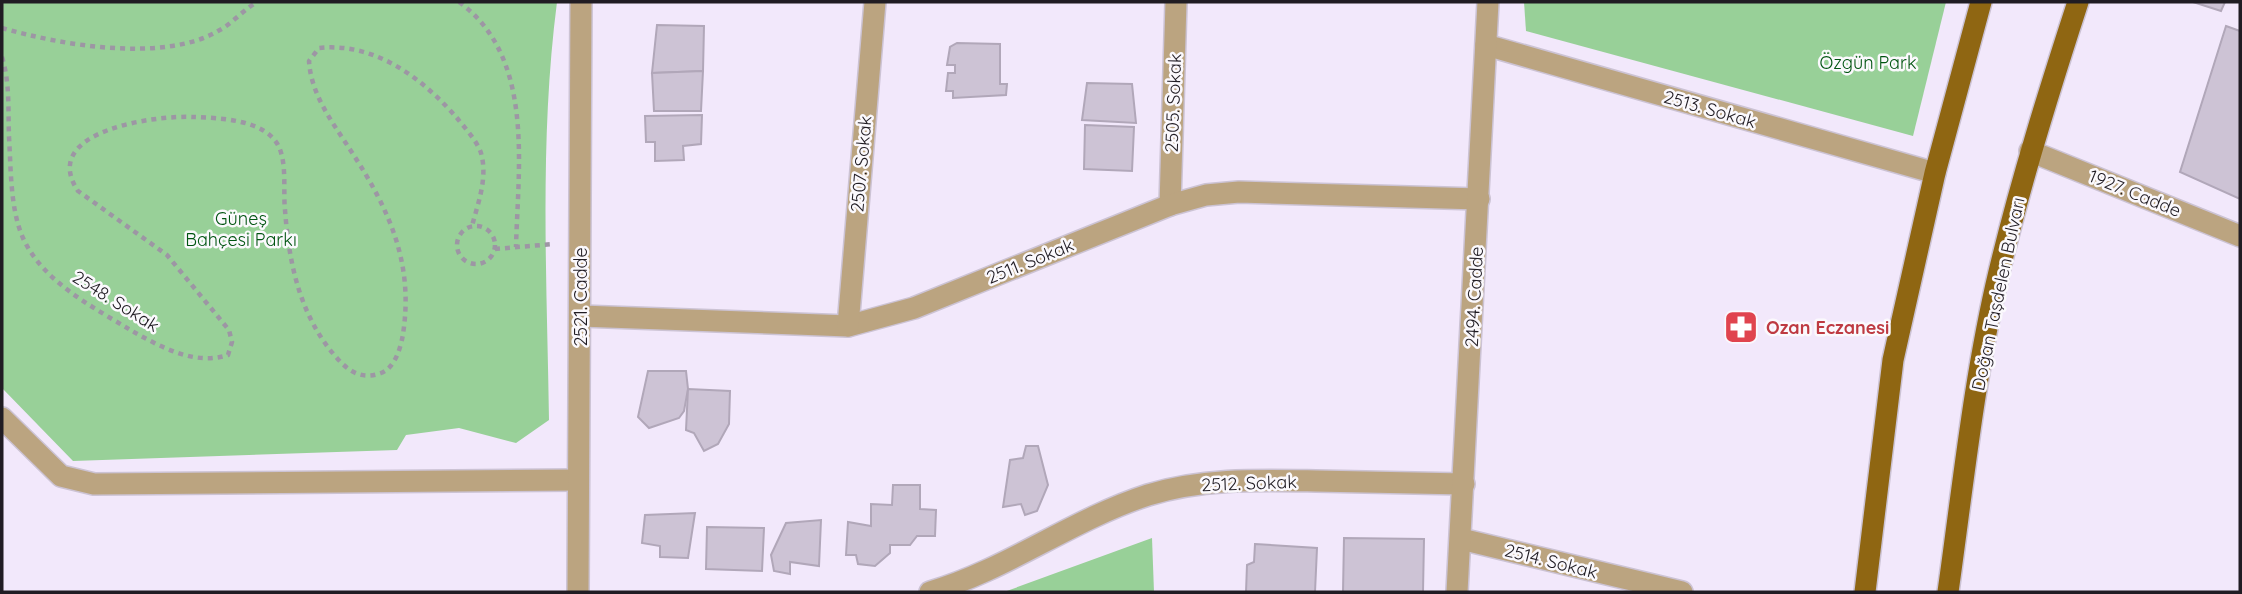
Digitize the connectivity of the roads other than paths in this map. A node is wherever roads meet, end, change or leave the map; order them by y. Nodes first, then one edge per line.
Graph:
1 (581, 2) edge
2 (875, 2) edge
3 (1176, 2) edge
4 (1488, 2) edge
5 (1982, 2) edge
6 (2078, 2) edge
7 (1486, 45) junction
8 (2030, 151) junction
9 (1935, 173) junction
10 (1479, 199) junction
11 (1170, 205) junction
12 (2240, 236) edge
13 (581, 316) junction
14 (848, 326) junction
15 (2, 418) edge
16 (578, 480) junction
17 (1464, 484) junction
18 (1461, 539) junction
19 (578, 592) edge
20 (930, 592) edge
21 (1457, 592) edge
22 (1682, 592) edge
23 (1865, 592) edge
24 (1948, 592) edge

1 - 13 street, 2521. Cadde
2 - 14 street, 2507. Sokak
3 - 11 street, 2505. Sokak
4 - 7 street, 2494. Cadde
5 - 9 main road
6 - 8 main road, Doğan Taşdelen Bulvarı
7 - 9 street, 2513. Sokak
7 - 10 street, 2494. Cadde
8 - 12 street, 1927. Cadde
8 - 24 main road, Doğan Taşdelen Bulvarı
9 - 23 main road
10 - 11 street, 2511. Sokak
10 - 17 street, 2494. Cadde
11 - 14 street, 2511. Sokak
13 - 14 street, 2511. Sokak
13 - 16 street, 2521. Cadde
15 - 16 street
16 - 19 street, 2521. Cadde
17 - 18 street, 2494. Cadde
17 - 20 street, 2512. Sokak
18 - 21 street, 2494. Cadde
18 - 22 street, 2514. Sokak

